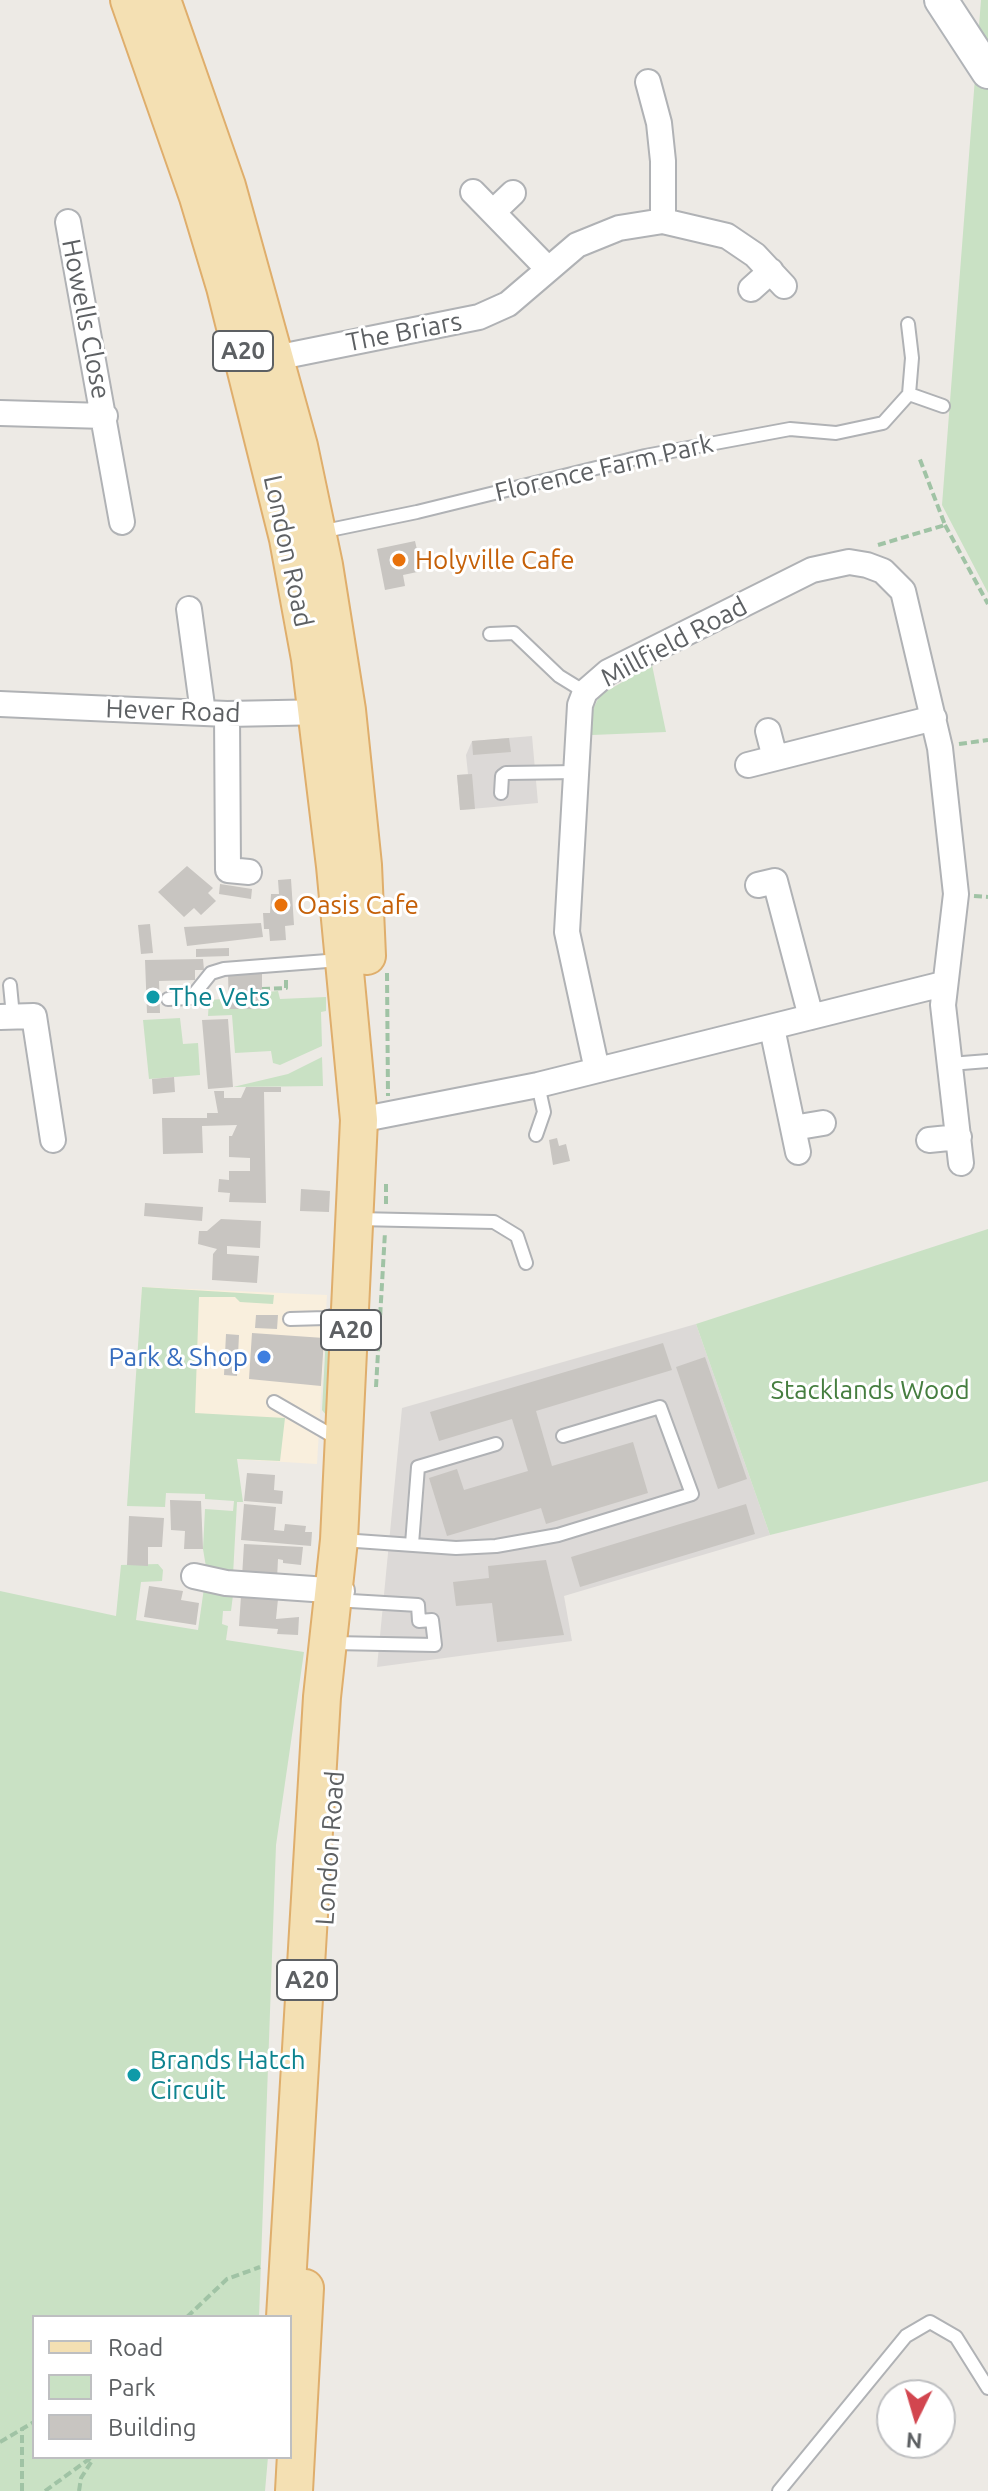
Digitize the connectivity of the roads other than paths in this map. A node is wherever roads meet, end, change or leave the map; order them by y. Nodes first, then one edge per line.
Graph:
1 (129, 0) edge
2 (162, 0) edge
3 (941, 0) edge
4 (988, 72) edge
5 (648, 82) dead end
6 (473, 192) dead end
7 (513, 193) dead end
8 (493, 212) junction
9 (663, 221) junction
10 (68, 222) dead end
11 (548, 269) junction
12 (751, 289) dead end
13 (908, 324) dead end
14 (261, 361) junction
15 (909, 394) junction
16 (943, 406) dead end
17 (0, 413) edge
18 (105, 416) junction
19 (122, 522) dead end
20 (303, 536) junction
21 (189, 609) dead end
22 (490, 634) dead end
23 (585, 692) junction
24 (0, 704) edge
25 (331, 712) junction
26 (215, 713) junction
27 (934, 718) junction
28 (768, 731) dead end
29 (775, 758) junction
30 (748, 765) dead end
31 (578, 772) junction
32 (501, 793) dead end
33 (229, 870) dead end
34 (758, 885) dead end
35 (356, 959) junction
36 (943, 984) junction
37 (10, 985) dead end
38 (168, 999) dead end
39 (6, 1017) edge
40 (811, 1017) junction
41 (772, 1028) junction
42 (988, 1061) edge
43 (950, 1064) junction
44 (597, 1070) junction
45 (538, 1085) junction
46 (359, 1120) junction
47 (823, 1123) dead end
48 (536, 1135) dead end
49 (959, 1137) junction
50 (53, 1140) dead end
51 (929, 1140) dead end
52 (961, 1163) dead end
53 (357, 1219) junction
54 (526, 1263) dead end
55 (352, 1308) junction
56 (290, 1319) dead end
57 (274, 1402) dead end
58 (563, 1436) dead end
59 (344, 1443) junction
60 (496, 1444) dead end
61 (339, 1540) junction
62 (412, 1544) junction
63 (194, 1576) dead end
64 (337, 1595) junction
65 (334, 1643) junction
66 (285, 2315) edge
67 (988, 2388) edge
68 (276, 2459) edge
69 (274, 2491) edge
70 (294, 2491) edge
71 (779, 2491) edge

1 - 14 main road, London Road / A20
2 - 14 main road, London Road / A20
3 - 4 street
5 - 9 street
6 - 8 street
7 - 8 street
8 - 11 street
9 - 11 street, The Briars
9 - 12 street, The Briars
10 - 18 street, Howells Close
11 - 14 street, The Briars
13 - 15 lane
14 - 20 main road, London Road / A20
15 - 16 lane
15 - 20 lane, Florence Farm Park
17 - 18 street, Howells Close
18 - 19 street, Howells Close
20 - 25 main road, London Road / A20
21 - 26 street
22 - 23 lane
23 - 27 street, Millfield Road
23 - 31 street, Millfield Road
24 - 26 street, Hever Road
25 - 26 street, Hever Road
25 - 35 main road, London Road / A20
26 - 33 street
27 - 29 street
27 - 36 street
28 - 29 street
29 - 30 street
31 - 32 lane
31 - 44 street, Millfield Road
34 - 40 street
35 - 38 lane
35 - 46 main road, London Road / A20
36 - 40 street
36 - 43 street
37 - 39 lane
39 - 50 street
40 - 41 street
41 - 44 street
41 - 47 street
42 - 43 lane
43 - 49 street
44 - 45 street
45 - 46 street
45 - 48 lane
46 - 53 main road, London Road / A20
49 - 51 street
49 - 52 street
53 - 54 lane
53 - 55 main road, London Road / A20
55 - 56 lane
55 - 59 main road, London Road / A20
57 - 59 lane
58 - 62 lane
59 - 61 main road, London Road / A20
60 - 62 lane
61 - 62 lane
61 - 64 main road, London Road / A20
63 - 64 street
64 - 65 main road, London Road / A20
64 - 65 lane
65 - 66 main road, London Road / A20
65 - 70 main road, London Road / A20
67 - 71 lane
68 - 69 main road

